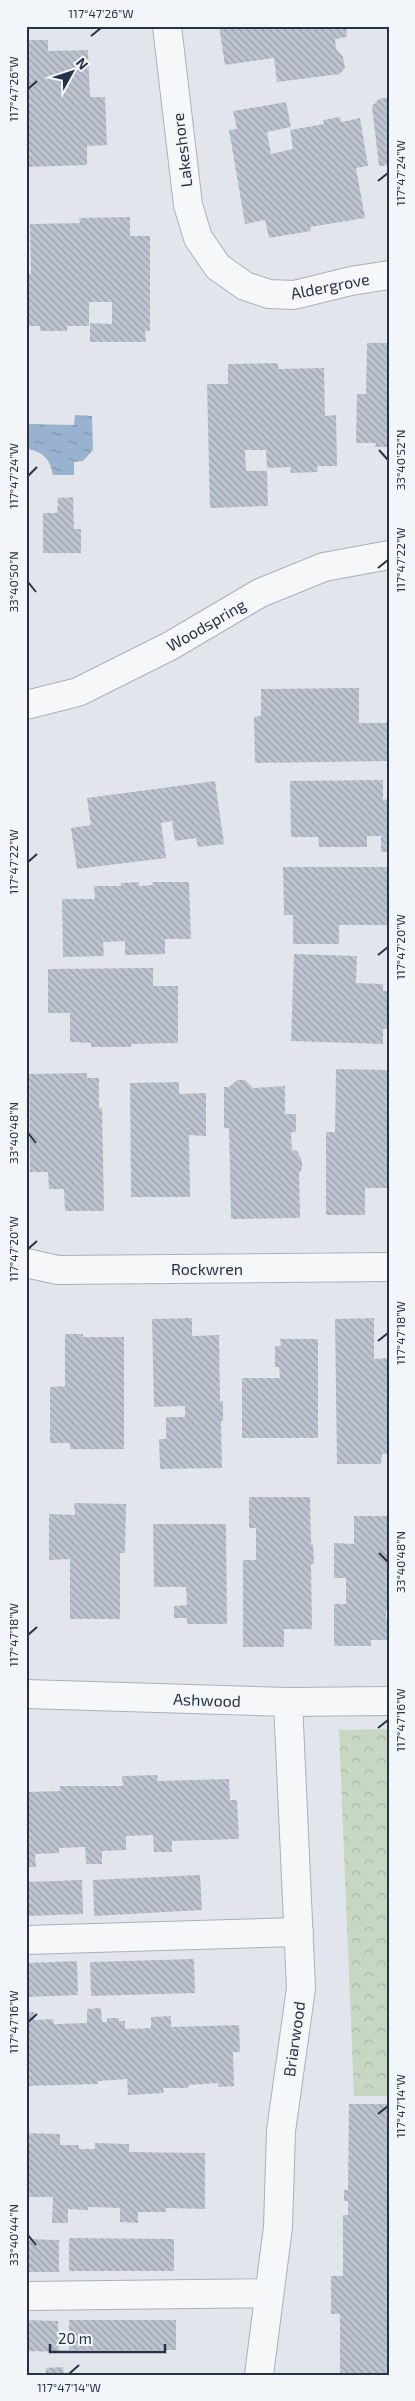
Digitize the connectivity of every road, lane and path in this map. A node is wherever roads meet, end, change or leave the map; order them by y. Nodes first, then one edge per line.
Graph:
1 (167, 26) edge
2 (218, 267) joint
3 (389, 275) edge
4 (389, 554) edge
5 (26, 705) edge
6 (26, 1263) edge
7 (389, 1267) edge
8 (26, 1694) edge
9 (389, 1701) edge
10 (288, 1702) junction
11 (299, 1932) junction
12 (26, 1940) edge
13 (269, 2293) junction
14 (26, 2296) edge
15 (259, 2375) edge

1 - 2 street, Lakeshore
2 - 3 street, Aldergrove
4 - 5 street, Woodspring
6 - 7 street, Rockwren
8 - 10 street, Ashwood
9 - 10 street, Ashwood
10 - 11 street, Briarwood
11 - 12 street
11 - 13 street, Briarwood
13 - 14 street
13 - 15 street, Briarwood

